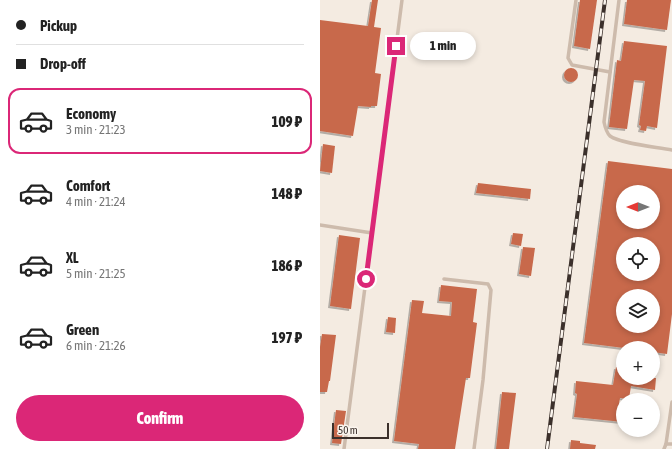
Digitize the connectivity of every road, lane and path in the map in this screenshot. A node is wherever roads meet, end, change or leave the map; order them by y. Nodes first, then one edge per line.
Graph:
1 (402, 0) edge
2 (576, 0) edge
3 (619, 0) edge
4 (610, 72) junction
5 (672, 150) edge
6 (320, 225) edge
7 (372, 233) junction
8 (444, 279) dead end
9 (672, 402) edge
10 (666, 444) junction
11 (672, 444) edge
12 (344, 449) edge
13 (474, 449) edge
14 (664, 449) edge

1 - 7 lane
2 - 4 lane
3 - 4 lane
4 - 5 lane
6 - 7 lane
7 - 12 lane
8 - 13 lane
9 - 10 lane
10 - 11 lane
10 - 14 lane

